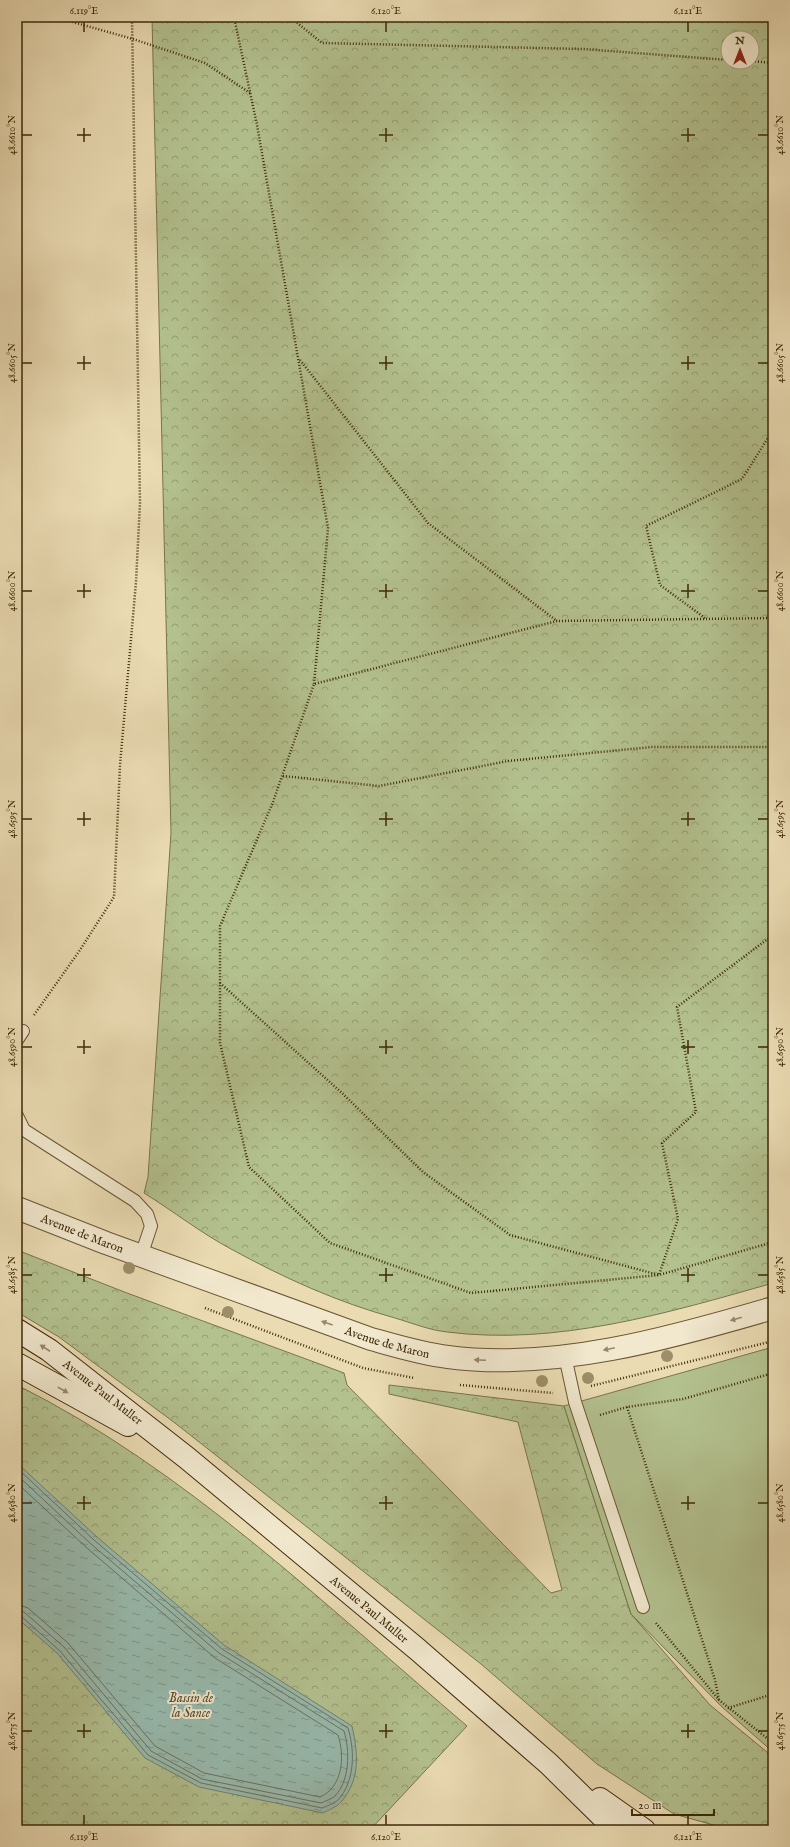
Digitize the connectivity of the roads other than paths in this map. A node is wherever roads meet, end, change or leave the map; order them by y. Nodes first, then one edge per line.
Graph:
1 (17, 1116) edge
2 (17, 1208) edge
3 (140, 1256) junction
4 (773, 1308) edge
5 (17, 1330) edge
6 (565, 1356) junction
7 (17, 1364) edge
8 (187, 1458) junction
9 (643, 1607) road end
10 (550, 1764) junction
11 (616, 1830) edge
12 (644, 1830) edge

1 - 3 lane
2 - 3 main road, Avenue de Maron
6 -> 3 main road, Avenue de Maron
4 -> 6 main road, Avenue de Maron
8 -> 5 main road, Avenue Paul Muller
6 - 9 lane
7 -> 8 main road, Avenue Paul Muller
8 - 10 main road, Avenue Paul Muller
10 - 11 main road, Avenue Paul Muller
10 - 12 main road, Avenue Paul Muller

